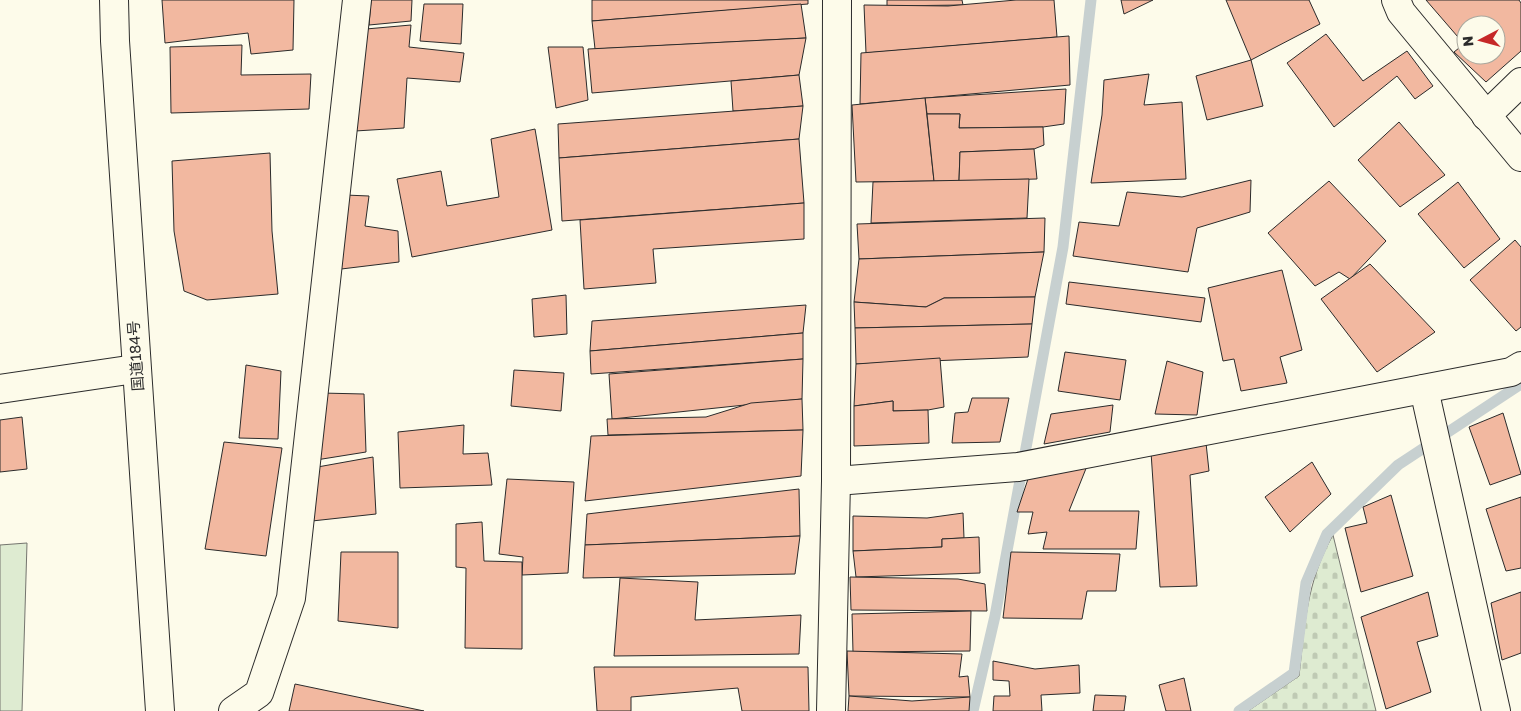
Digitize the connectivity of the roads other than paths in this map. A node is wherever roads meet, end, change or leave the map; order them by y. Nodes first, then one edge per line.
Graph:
1 (114, 0) edge
2 (357, 0) edge
3 (837, 0) edge
4 (1396, 0) edge
5 (1521, 82) edge
6 (1486, 116) junction
7 (1521, 157) edge
8 (135, 369) junction
9 (1518, 375) edge
10 (0, 389) edge
11 (1424, 389) junction
12 (836, 481) junction
13 (160, 711) edge
14 (232, 711) edge
15 (831, 711) edge
16 (1496, 711) edge

1 - 8 main road, 国道184号
2 - 14 main road
3 - 12 main road
4 - 6 main road
5 - 6 main road
6 - 7 main road
8 - 10 main road
8 - 13 main road, 国道184号
9 - 11 main road
11 - 12 main road
11 - 16 main road
12 - 15 main road

